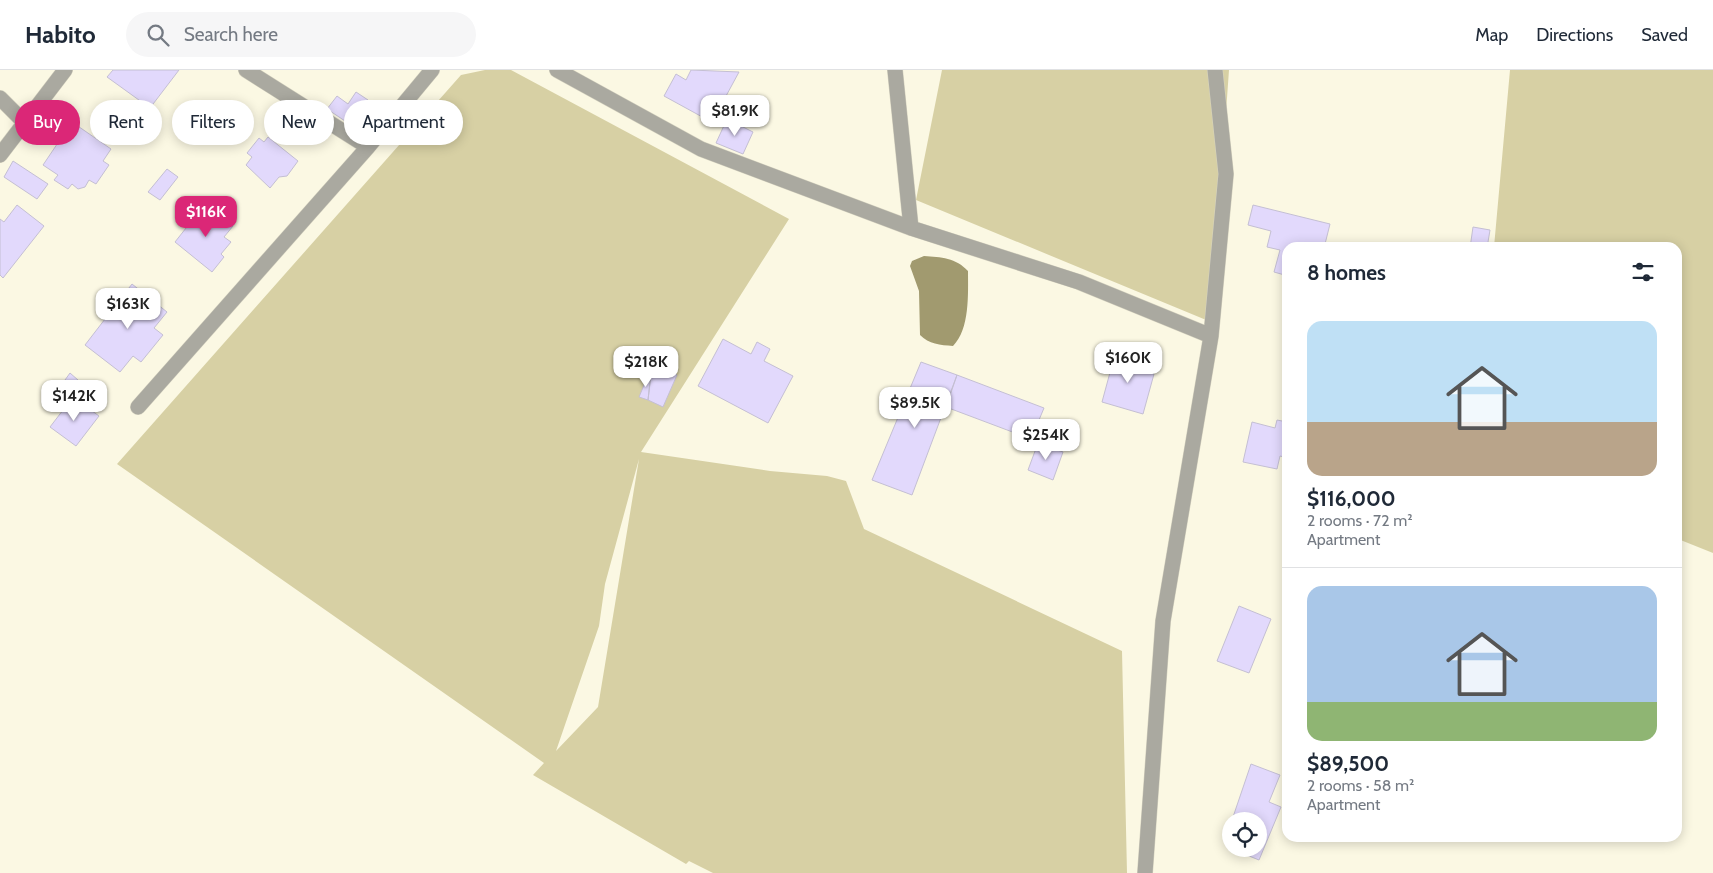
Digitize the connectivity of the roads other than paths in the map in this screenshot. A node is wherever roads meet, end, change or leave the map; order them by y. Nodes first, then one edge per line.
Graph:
1 (65, 70) edge
2 (246, 70) edge
3 (432, 70) edge
4 (557, 70) edge
5 (895, 70) edge
6 (1215, 70) edge
7 (0, 98) edge
8 (42, 100) edge
9 (15, 112) edge
10 (15, 135) edge
11 (368, 148) junction
12 (0, 155) edge
13 (911, 228) junction
14 (1211, 336) junction
15 (138, 406) dead end
16 (1145, 873) edge

1 - 8 street
2 - 11 street
3 - 11 street
4 - 13 street
5 - 13 street
6 - 14 street
7 - 9 street
10 - 12 street
11 - 15 street
13 - 14 street
14 - 16 street

